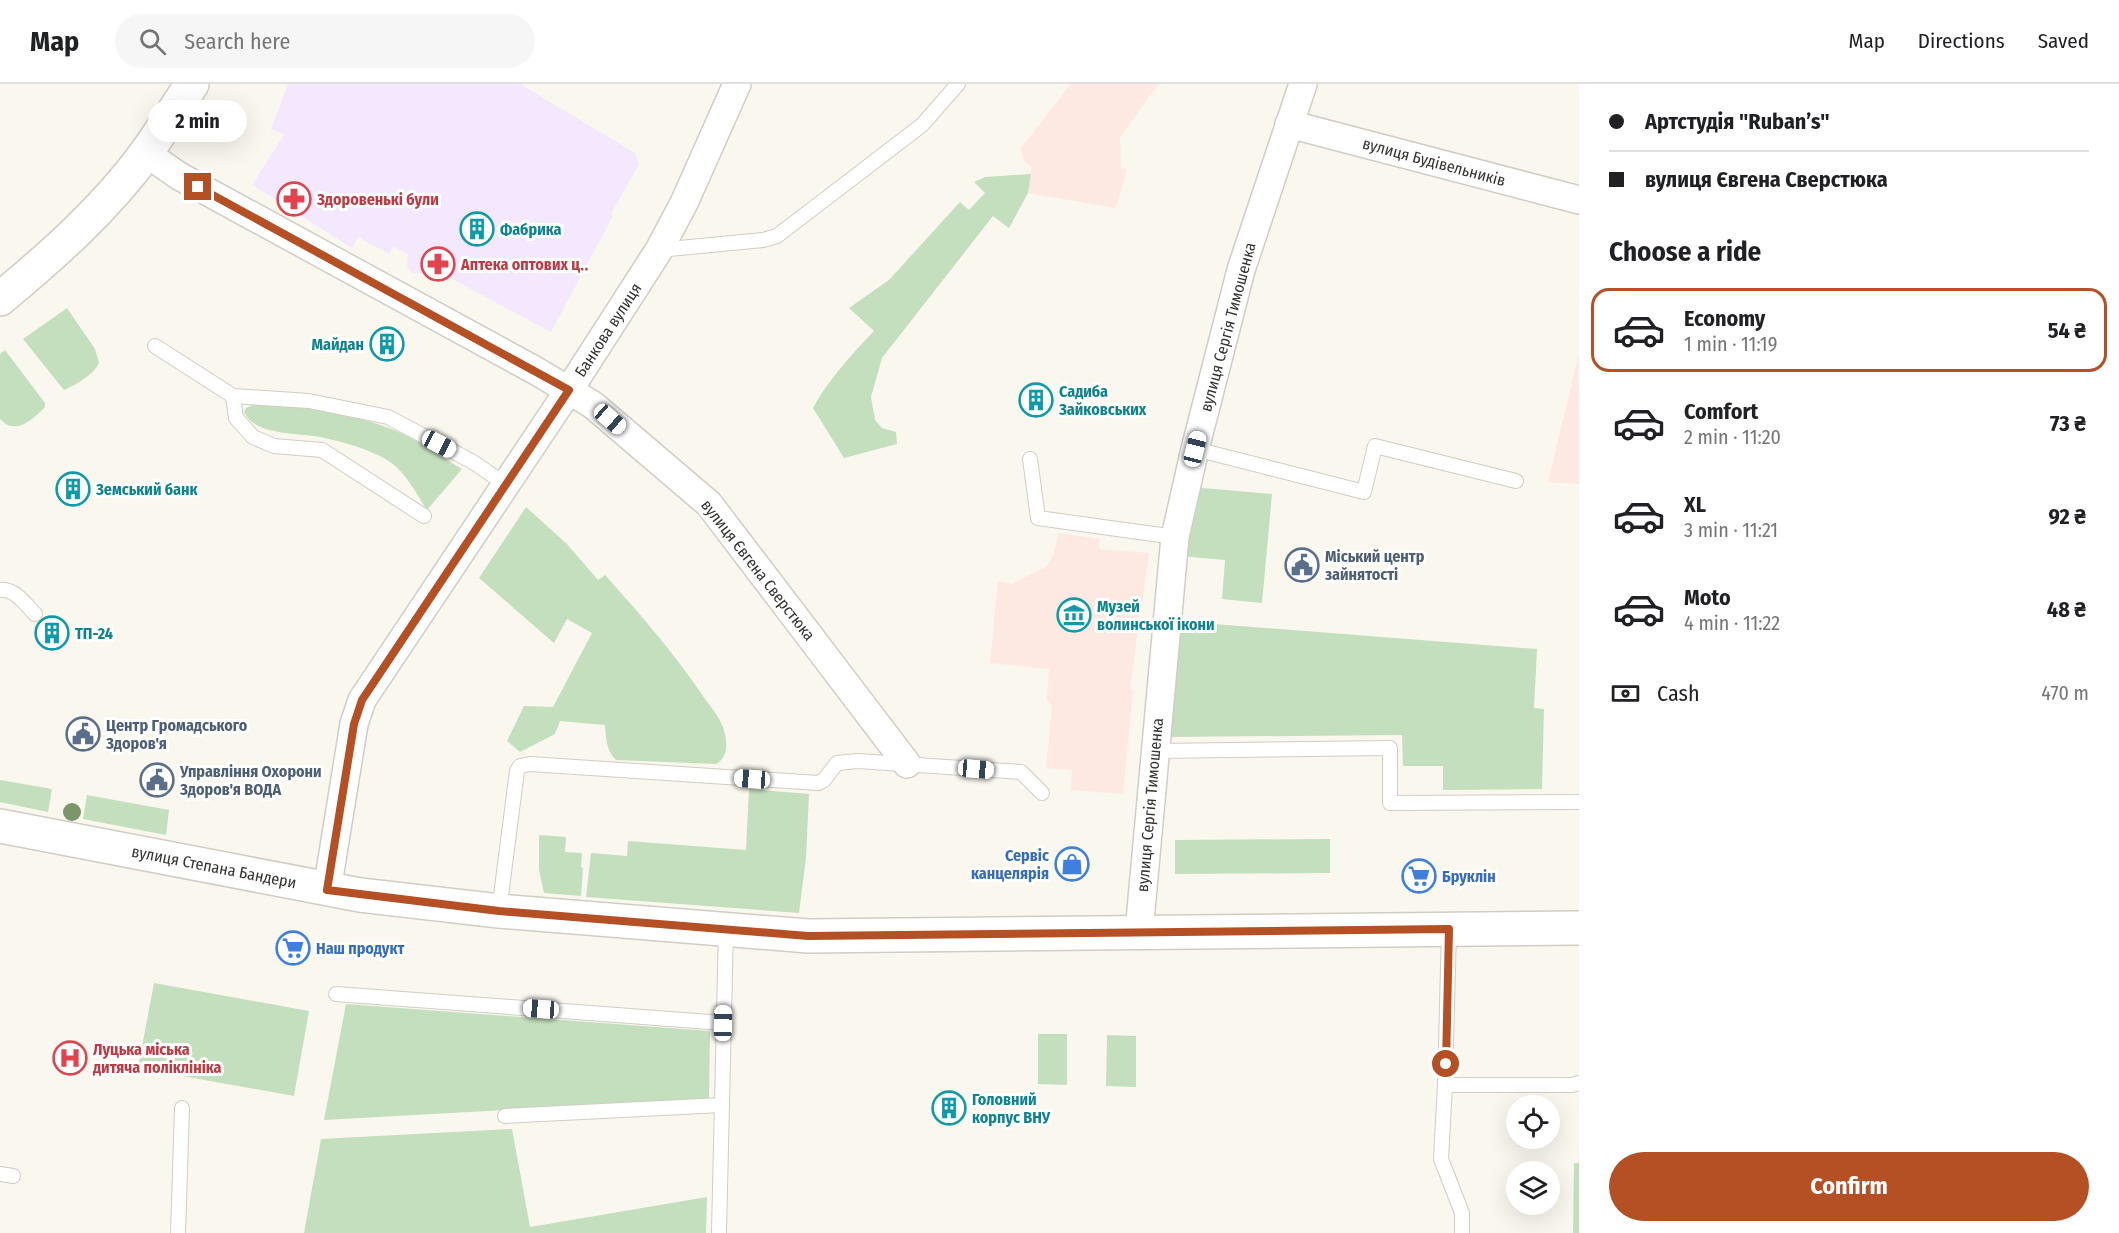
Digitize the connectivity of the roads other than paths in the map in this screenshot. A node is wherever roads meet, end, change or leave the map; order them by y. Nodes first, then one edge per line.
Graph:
1 (192, 84) edge
2 (737, 84) edge
3 (958, 84) edge
4 (1303, 84) edge
5 (1289, 124) junction
6 (146, 153) junction
7 (1579, 200) edge
8 (659, 250) junction
9 (0, 299) edge
10 (155, 346) dead end
11 (569, 390) junction
12 (233, 396) junction
13 (1195, 449) junction
14 (1030, 459) dead end
15 (1516, 481) dead end
16 (505, 484) junction
17 (424, 516) dead end
18 (1175, 537) junction
19 (0, 590) edge
20 (35, 614) dead end
21 (1155, 751) junction
22 (908, 764) junction
23 (1042, 793) dead end
24 (1579, 802) edge
25 (0, 826) edge
26 (327, 890) junction
27 (499, 911) junction
28 (726, 928) junction
29 (1579, 928) edge
30 (1449, 929) junction
31 (1138, 932) junction
32 (336, 994) dead end
33 (723, 1023) junction
34 (1579, 1083) edge
35 (1445, 1085) junction
36 (722, 1105) junction
37 (182, 1108) dead end
38 (505, 1116) dead end
39 (178, 1233) edge
40 (719, 1233) edge
41 (1462, 1233) edge

1 - 6 street
2 - 8 street, Банкова вулиця
3 - 8 lane
4 - 5 street, вулиця Сергія Тимошенка
5 - 7 street, вулиця Будівельників
5 - 13 street, вулиця Сергія Тимошенка
6 - 9 street
6 - 11 street, вулиця Євгена Сверстюка
8 - 11 street, Банкова вулиця
10 - 12 lane
11 - 16 street, Банкова вулиця
11 - 22 street, вулиця Євгена Сверстюка
12 - 16 lane
12 - 17 lane
13 - 15 lane
13 - 18 street, вулиця Сергія Тимошенка
14 - 18 lane
16 - 26 street, Банкова вулиця
18 - 21 street, вулиця Сергія Тимошенка
19 - 20 lane
21 - 24 lane
21 - 31 street, вулиця Сергія Тимошенка
22 - 23 lane
22 - 27 lane
25 - 26 street, вулиця Степана Бандери
26 - 27 street, вулиця Степана Бандери
27 - 28 street, вулиця Степана Бандери
28 - 31 street, вулиця Степана Бандери
28 - 33 lane
29 - 30 street, вулиця Степана Бандери
30 - 31 street, вулиця Степана Бандери
30 - 35 lane
32 - 33 lane
33 - 36 lane
34 - 35 lane
35 - 41 lane
36 - 38 lane
36 - 40 lane
37 - 39 lane

